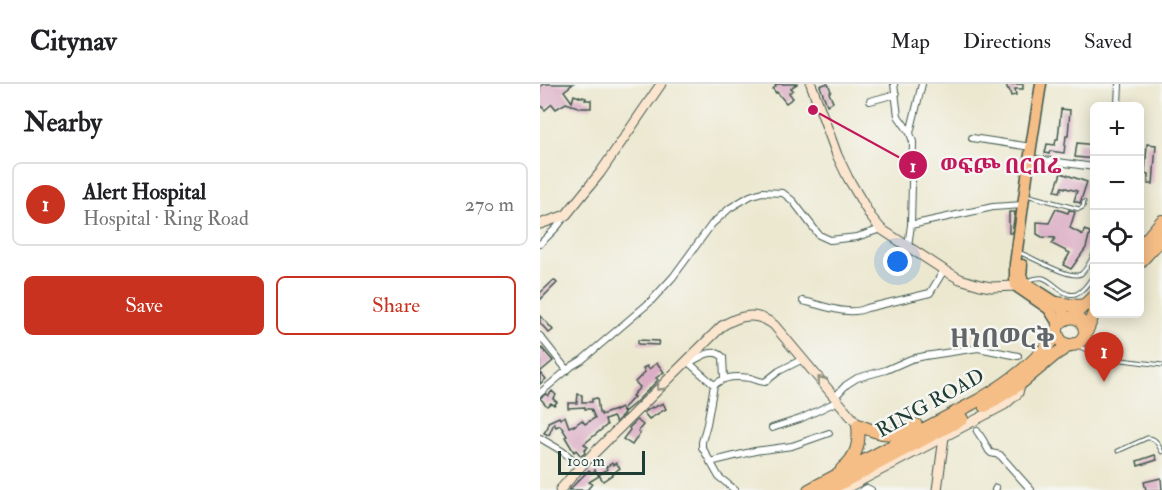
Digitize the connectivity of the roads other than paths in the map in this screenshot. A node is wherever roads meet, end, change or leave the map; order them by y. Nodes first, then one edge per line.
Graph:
1 (662, 84) edge
2 (811, 84) edge
3 (894, 84) edge
4 (922, 84) edge
5 (1041, 84) edge
6 (1048, 84) edge
7 (1119, 84) edge
8 (896, 94) junction
9 (870, 101) dead end
10 (1118, 102) edge
11 (910, 133) junction
12 (972, 138) dead end
13 (1031, 147) junction
14 (1036, 159) junction
15 (1090, 166) edge
16 (1030, 196) junction
17 (1084, 202) dead end
18 (1023, 205) junction
19 (566, 215) junction
20 (540, 224) edge
21 (911, 225) junction
22 (881, 229) junction
23 (1160, 231) edge
24 (540, 244) edge
25 (1144, 244) edge
26 (908, 246) junction
27 (1020, 252) junction
28 (1144, 256) edge
29 (1090, 261) edge
30 (944, 270) junction
31 (1090, 281) edge
32 (1020, 284) junction
33 (803, 301) dead end
34 (1057, 303) junction
35 (1090, 305) edge
36 (1090, 306) edge
37 (1090, 311) edge
38 (1064, 323) junction
39 (542, 341) edge
40 (1080, 342) junction
41 (1018, 356) dead end
42 (803, 359) junction
43 (688, 362) junction
44 (1162, 364) edge
45 (567, 370) junction
46 (724, 378) junction
47 (1020, 378) junction
48 (714, 385) junction
49 (540, 393) edge
50 (836, 399) junction
51 (858, 425) junction
52 (772, 428) dead end
53 (976, 431) dead end
54 (829, 433) dead end
55 (944, 437) junction
56 (540, 438) edge
57 (1118, 451) dead end
58 (1162, 452) edge
59 (710, 462) junction
60 (581, 466) junction
61 (827, 486) edge
62 (560, 490) edge
63 (735, 490) edge
64 (809, 490) edge
65 (843, 490) edge
66 (863, 490) edge
67 (871, 490) edge
68 (938, 490) edge
69 (1031, 490) edge

1 - 19 street
2 - 22 street
3 - 8 street
4 - 11 street
5 - 13 main road
6 - 14 main road
7 - 10 street
8 - 9 street
8 - 11 street
11 - 21 street
12 - 13 street
13 - 18 main road
14 - 15 street
14 - 16 main road
16 - 17 lane
16 - 27 main road
18 - 21 street
18 - 27 main road
19 - 20 street
19 - 24 street
21 - 26 street
22 - 26 street
22 - 45 street
23 - 25 highway
23 - 28 highway
26 - 30 street
27 - 29 lane
27 - 32 main road
30 - 32 street
30 - 33 street
31 - 32 lane
32 - 34 main road
32 - 38 main road
34 - 35 highway
34 - 38 main road
36 - 38 highway, RING ROAD
37 - 40 highway, RING ROAD
38 - 40 highway
38 - 40 highway
38 - 47 highway, RING ROAD
39 - 45 street
40 - 44 lane
40 - 47 highway, RING ROAD
41 - 50 street
42 - 43 street
42 - 46 street
50 -> 42 street
43 - 46 street
43 - 48 street
43 -> 60 street
45 - 49 street
46 - 48 street
47 - 51 highway
47 - 55 street
47 - 61 highway, RING ROAD
48 - 59 street
50 - 51 street
50 - 52 street
51 - 61 highway
53 - 69 street
54 - 59 street
55 - 65 street
55 - 68 street
56 - 60 street
57 - 58 lane
59 - 63 street
60 - 62 street
61 - 64 highway, RING ROAD
66 - 67 street

